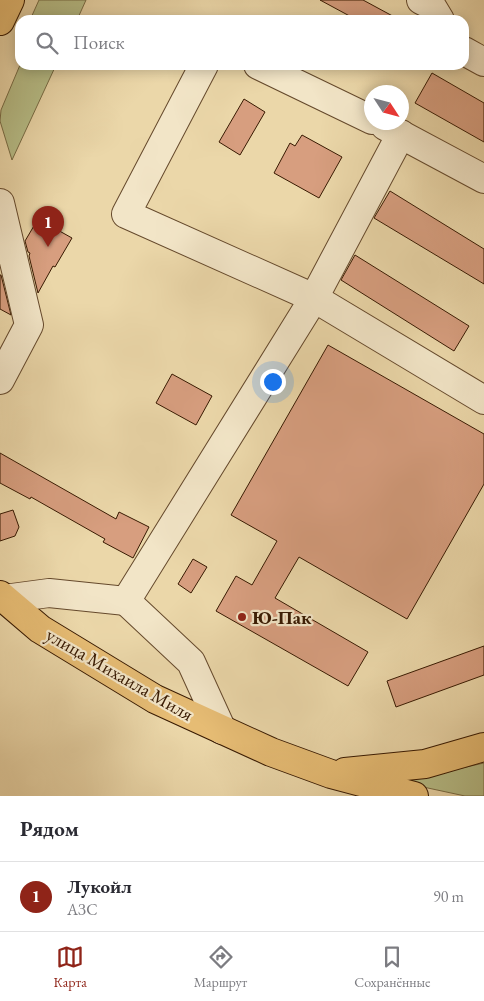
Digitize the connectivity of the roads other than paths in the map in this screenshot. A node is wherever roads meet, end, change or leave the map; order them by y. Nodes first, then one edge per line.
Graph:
1 (10, 0) edge
2 (0, 21) edge
3 (469, 54) edge
4 (484, 62) edge
5 (201, 70) edge
6 (268, 70) edge
7 (364, 116) edge
8 (393, 130) edge
9 (401, 134) junction
10 (484, 180) edge
11 (0, 203) edge
12 (314, 298) junction
13 (0, 380) edge
14 (484, 400) edge
15 (2, 597) edge
16 (126, 602) junction
17 (222, 730) junction
18 (484, 747) edge
19 (332, 774) junction
20 (414, 796) edge

1 - 2 main road
3 - 4 lane
5 - 12 lane
6 - 7 lane
8 - 9 lane
9 - 10 lane
9 - 12 lane
11 - 13 lane
12 - 14 lane
12 - 16 lane
15 - 16 lane
15 - 17 main road, улица Михаила Миля
16 - 17 lane
17 - 19 main road, улица Михаила Миля
18 - 19 main road, улица Михаила Миля
19 - 20 main road, улица Михаила Миля

